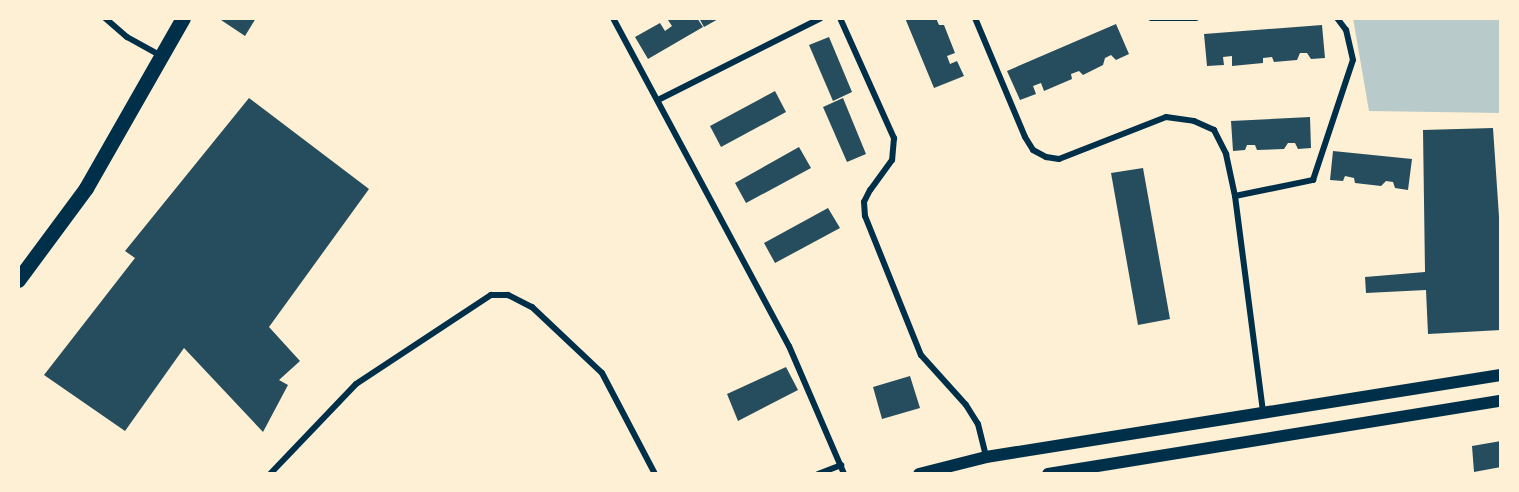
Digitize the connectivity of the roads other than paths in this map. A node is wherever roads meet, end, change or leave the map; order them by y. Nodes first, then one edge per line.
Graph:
1 (105, 18) edge
2 (183, 18) edge
3 (613, 18) edge
4 (821, 18) edge
5 (840, 18) edge
6 (975, 18) edge
7 (1151, 18) edge
8 (1196, 18) edge
9 (1337, 18) edge
10 (163, 57) junction
11 (658, 100) junction
12 (1235, 196) junction
13 (18, 280) edge
14 (1501, 375) edge
15 (1501, 401) edge
16 (1263, 411) junction
17 (986, 457) junction
18 (841, 465) junction
19 (270, 474) edge
20 (655, 474) edge
21 (818, 474) edge
22 (844, 474) edge
23 (920, 474) edge
24 (1048, 474) edge

1 - 10 street
2 - 10 highway
3 - 11 street
4 - 11 street
5 - 17 street
6 - 12 street
7 - 8 street
9 - 12 street
10 - 13 highway
11 - 18 street
12 - 16 street
14 - 16 main road
15 - 24 main road
16 - 17 main road
17 - 23 main road
18 - 21 street
18 - 22 street
19 - 20 street

